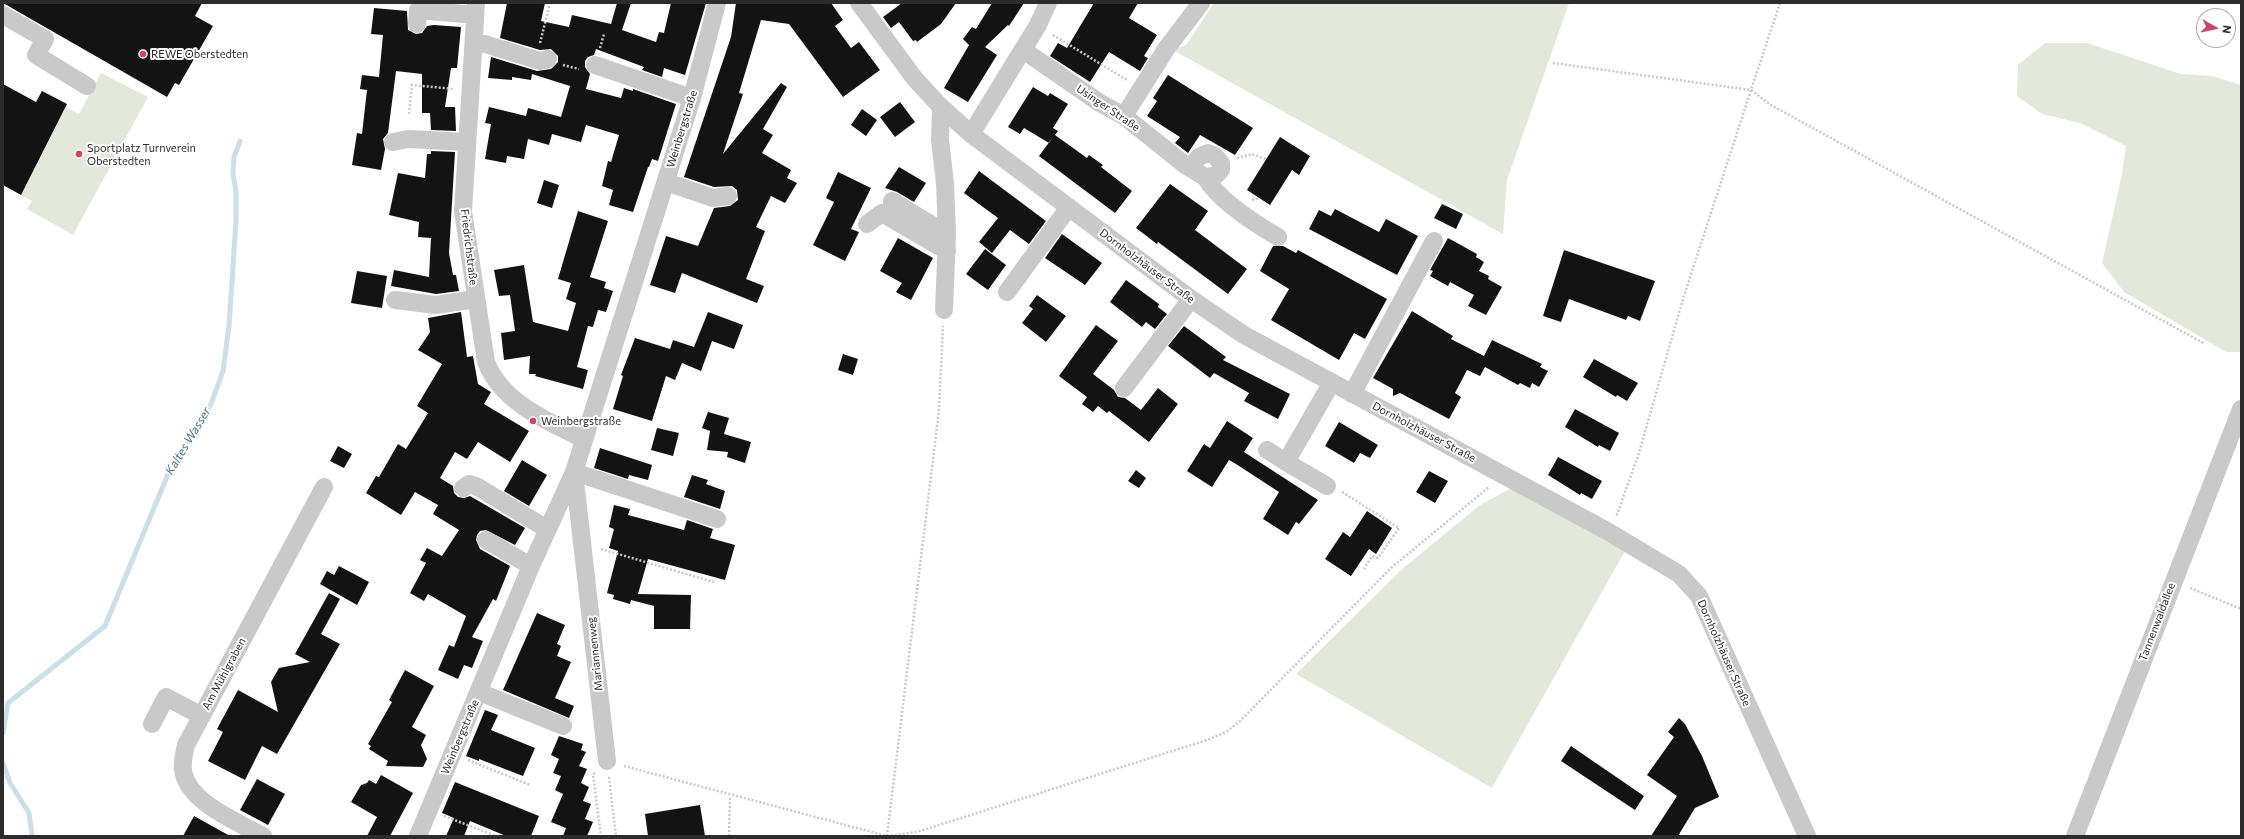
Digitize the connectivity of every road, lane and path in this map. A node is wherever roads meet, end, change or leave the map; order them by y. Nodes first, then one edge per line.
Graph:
1 (550, 3) edge
2 (717, 3) edge
3 (859, 3) edge
4 (1048, 3) edge
5 (1780, 3) edge
6 (1192, 6) edge
7 (476, 9) edge
8 (3, 15) edge
9 (417, 24) dead end
10 (1038, 26) junction
11 (474, 43) junction
12 (1023, 50) junction
13 (543, 54) joint
14 (1553, 63) dead end
15 (595, 65) dead end
16 (87, 86) dead end
17 (1141, 89) junction
18 (1751, 90) junction
19 (470, 91) junction
20 (692, 98) junction
21 (941, 107) junction
22 (409, 114) dead end
23 (1124, 116) junction
24 (971, 134) junction
25 (393, 142) dead end
26 (467, 142) junction
27 (1266, 159) dead end
28 (1221, 163) junction
29 (1190, 167) junction
30 (1205, 177) junction
31 (666, 182) junction
32 (728, 196) dead end
33 (892, 201) dead end
34 (1069, 207) junction
35 (867, 224) dead end
36 (1278, 238) dead end
37 (1434, 241) dead end
38 (947, 242) junction
39 (1007, 292) dead end
40 (476, 299) junction
41 (1191, 299) junction
42 (395, 300) dead end
43 (944, 310) joint
44 (2205, 344) dead end
45 (1332, 382) junction
46 (1124, 388) dead end
47 (1352, 394) junction
48 (2241, 409) edge
49 (584, 439) junction
50 (1267, 450) dead end
51 (1286, 462) junction
52 (574, 472) junction
53 (1505, 474) junction
54 (1327, 486) joint
55 (324, 487) dead end
56 (463, 488) dead end
57 (717, 519) dead end
58 (547, 529) junction
59 (1607, 531) junction
60 (486, 540) dead end
61 (583, 544) junction
62 (531, 566) junction
63 (1364, 569) dead end
64 (2173, 581) junction
65 (714, 582) dead end
66 (2241, 609) edge
67 (479, 692) junction
68 (202, 716) junction
69 (152, 724) dead end
70 (563, 726) dead end
71 (453, 754) junction
72 (607, 761) junction
73 (593, 774) dead end
74 (530, 785) dead end
75 (730, 796) junction
76 (430, 810) junction
77 (263, 836) edge
78 (418, 836) edge
79 (496, 836) edge
80 (601, 836) edge
81 (616, 836) edge
82 (728, 836) edge
83 (887, 836) edge
84 (1807, 836) edge
85 (2075, 836) edge

1 - 13 path
2 - 20 street, Weinbergstraße
3 - 21 street, Dornholzhäuser Straße
4 - 10 street
5 - 18 path
6 - 17 street
7 - 9 street
7 - 11 street, Friedrichstraße
8 - 16 street
10 - 12 street
10 - 17 path
11 - 13 street
11 - 19 street, Friedrichstraße
12 - 23 street, Usinger Straße
12 - 24 street
14 - 18 path
15 - 20 street
17 - 23 street
18 - 44 path
18 - 59 path
19 - 22 path
19 - 26 street, Friedrichstraße
20 - 31 street, Weinbergstraße
21 - 24 street, Dornholzhäuser Straße
21 - 38 street
23 - 29 street, Usinger Straße
24 - 34 street, Dornholzhäuser Straße
25 - 26 street
26 - 40 street, Friedrichstraße
27 - 28 path
28 - 29 street
28 - 30 street
29 - 30 street, Usinger Straße
30 - 36 street, Usinger Straße
31 - 32 street
31 - 49 street, Weinbergstraße
33 - 38 street
34 - 39 street
34 - 41 street, Dornholzhäuser Straße
35 - 38 street
37 - 47 street
38 - 43 street
40 - 42 street
40 - 49 street, Friedrichstraße
41 - 45 street, Dornholzhäuser Straße
41 - 46 street
43 - 83 path
45 - 47 street, Dornholzhäuser Straße
45 - 51 street
47 - 53 street, Dornholzhäuser Straße
48 - 64 street, Tannenwaldallee
49 - 52 street, Weinbergstraße
50 - 51 street
51 - 54 street
52 - 57 street
52 - 58 street, Weinbergstraße
52 - 61 street, Mariannenweg
53 - 59 street, Dornholzhäuser Straße
53 - 83 path
54 - 63 path
55 - 68 street, Am Mühlgraben
56 - 58 street
58 - 62 street, Weinbergstraße
59 - 84 street, Dornholzhäuser Straße
60 - 62 street
61 - 65 path
61 - 72 street, Mariannenweg
62 - 67 street, Weinbergstraße
64 - 66 path
64 - 85 street, Tannenwaldallee
67 - 70 street
67 - 71 street, Weinbergstraße
68 - 69 street
68 - 77 street, Am Mühlgraben
71 - 74 path
71 - 76 street, Weinbergstraße
72 - 75 path
72 - 81 path
73 - 80 path
75 - 82 path
75 - 83 path
76 - 78 street, Weinbergstraße
76 - 79 path

